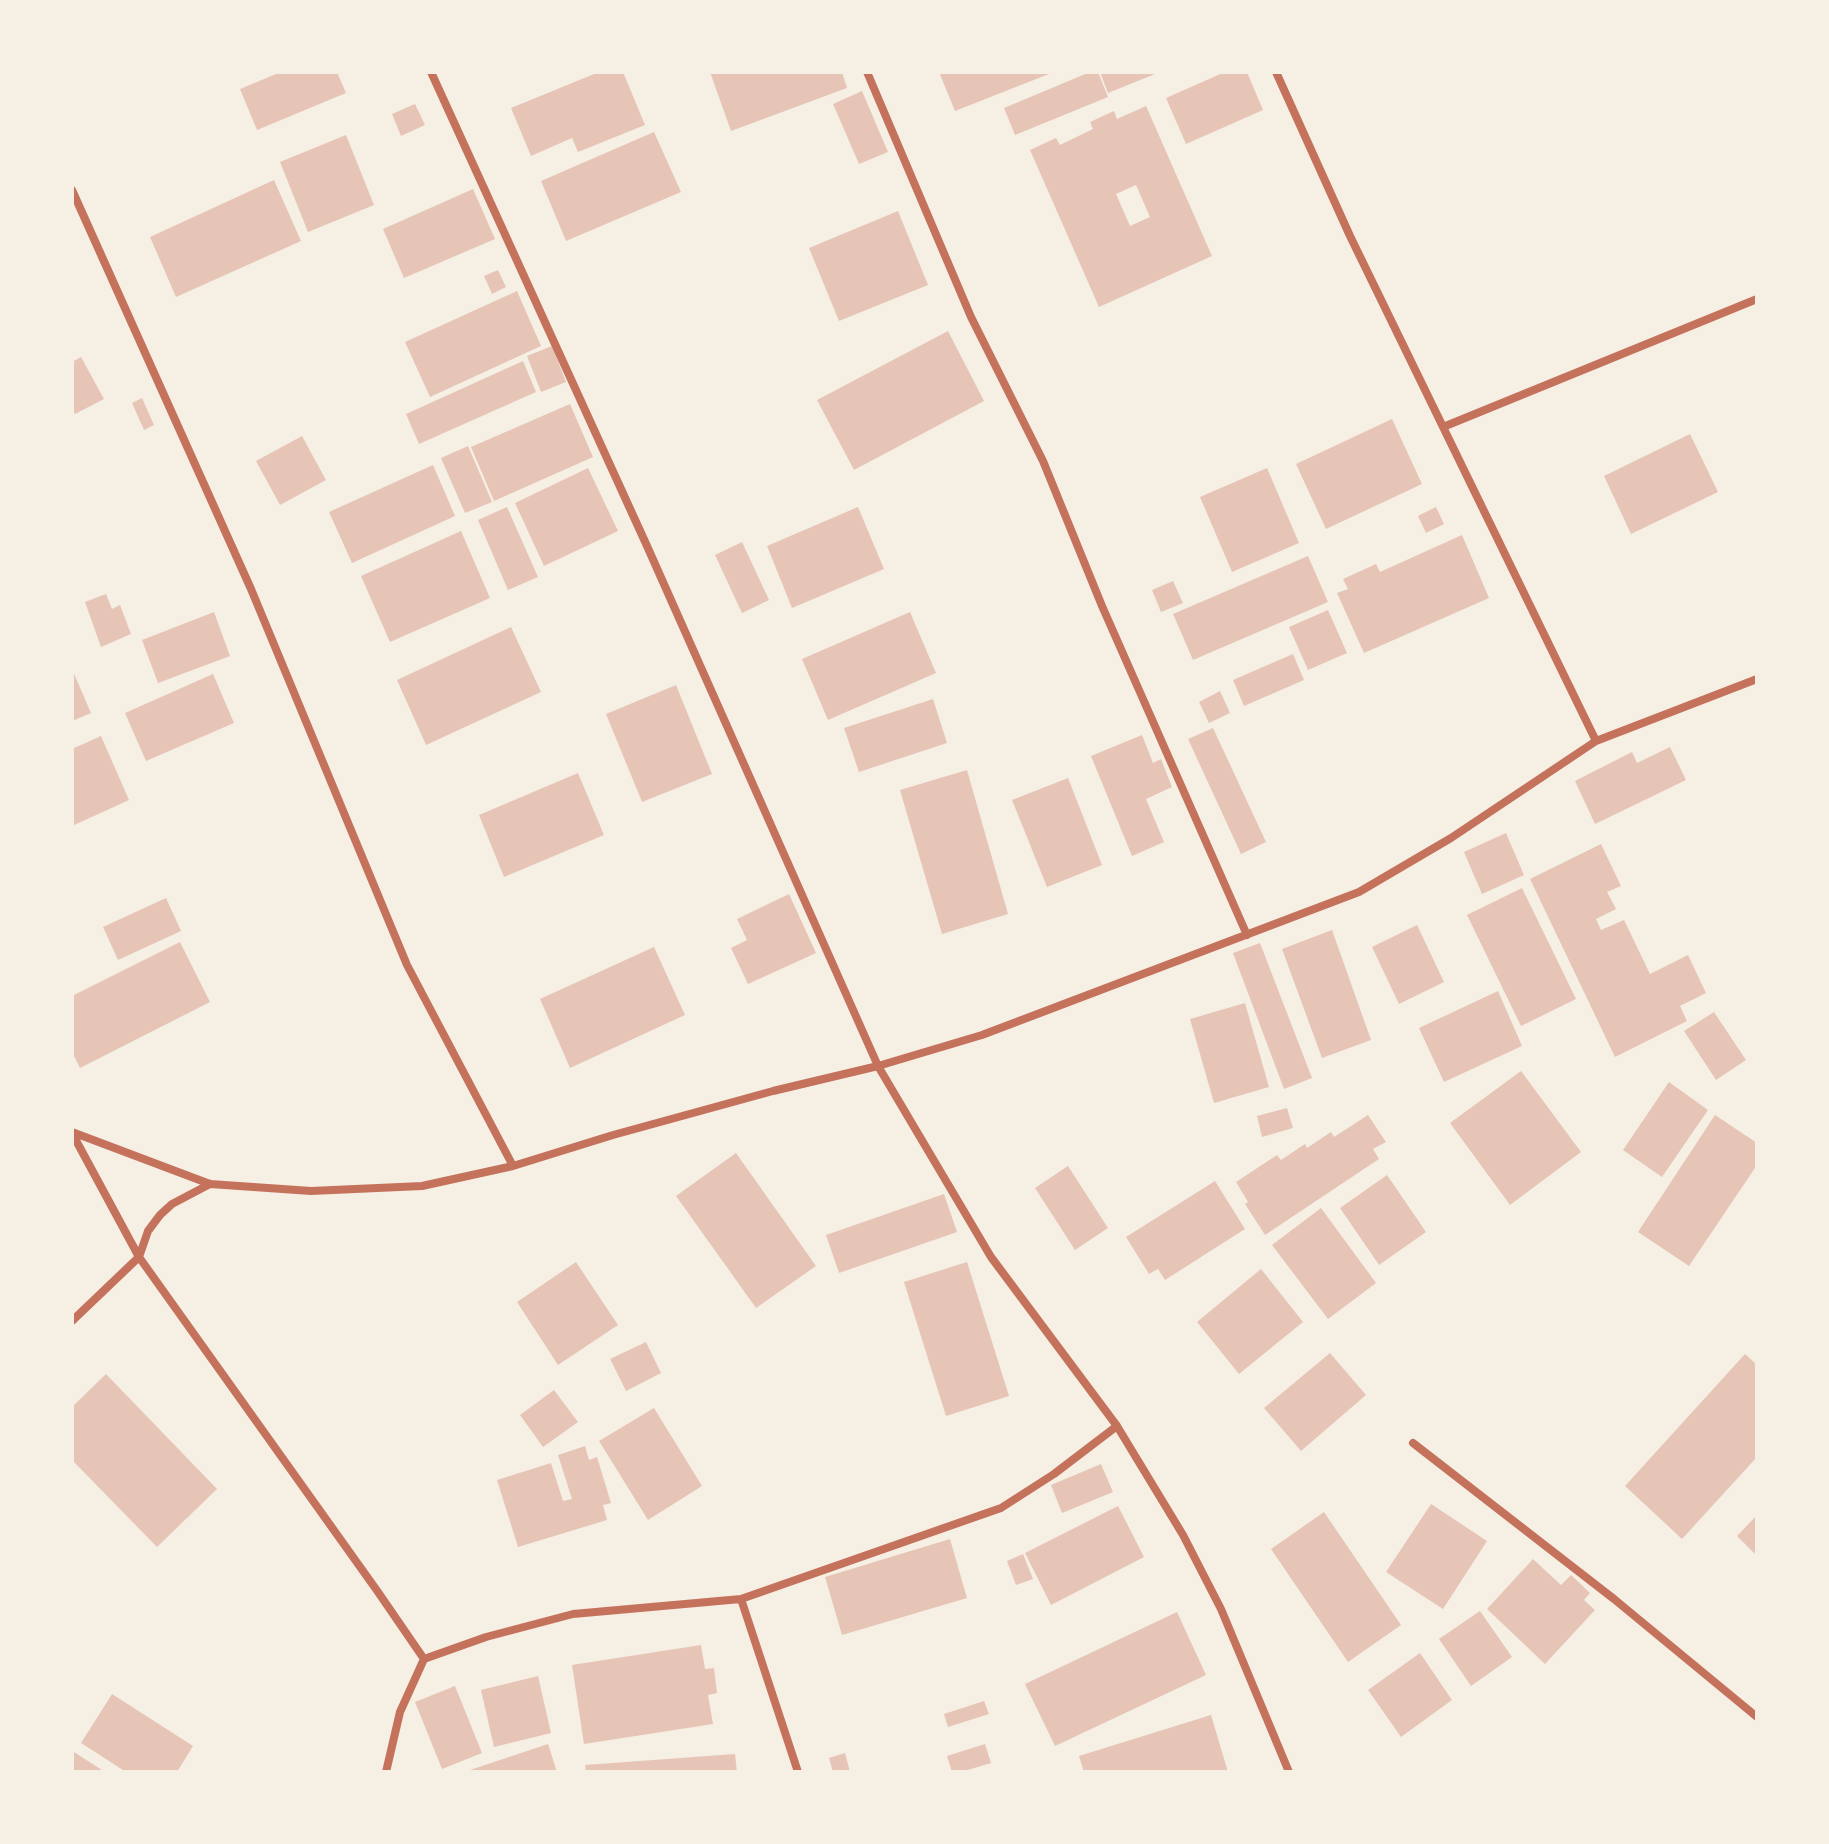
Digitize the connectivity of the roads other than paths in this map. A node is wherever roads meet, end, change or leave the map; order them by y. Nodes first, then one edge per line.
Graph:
1 (431, 72) edge
2 (867, 72) edge
3 (1276, 72) edge
4 (72, 190) edge
5 (1757, 299) edge
6 (1443, 427) junction
7 (1757, 679) edge
8 (1596, 741) junction
9 (1247, 935) junction
10 (878, 1066) junction
11 (72, 1132) edge
12 (513, 1166) junction
13 (210, 1184) junction
14 (139, 1257) junction
15 (72, 1321) edge
16 (1117, 1426) junction
17 (1413, 1443) dead end
18 (741, 1599) junction
19 (424, 1659) junction
20 (1757, 1717) edge
21 (386, 1772) edge
22 (798, 1772) edge
23 (1289, 1772) edge

1 - 10 street
2 - 9 street
3 - 6 street
4 - 12 street
5 - 6 street
6 - 8 street
7 - 8 street
8 - 9 street
9 - 10 street
10 - 12 street
10 - 16 street
11 - 13 street
11 - 14 street
12 - 13 street
13 - 14 street
14 - 15 street
14 - 19 street
16 - 18 street
16 - 23 street
17 - 20 street
18 - 19 street
18 - 22 street
19 - 21 street

